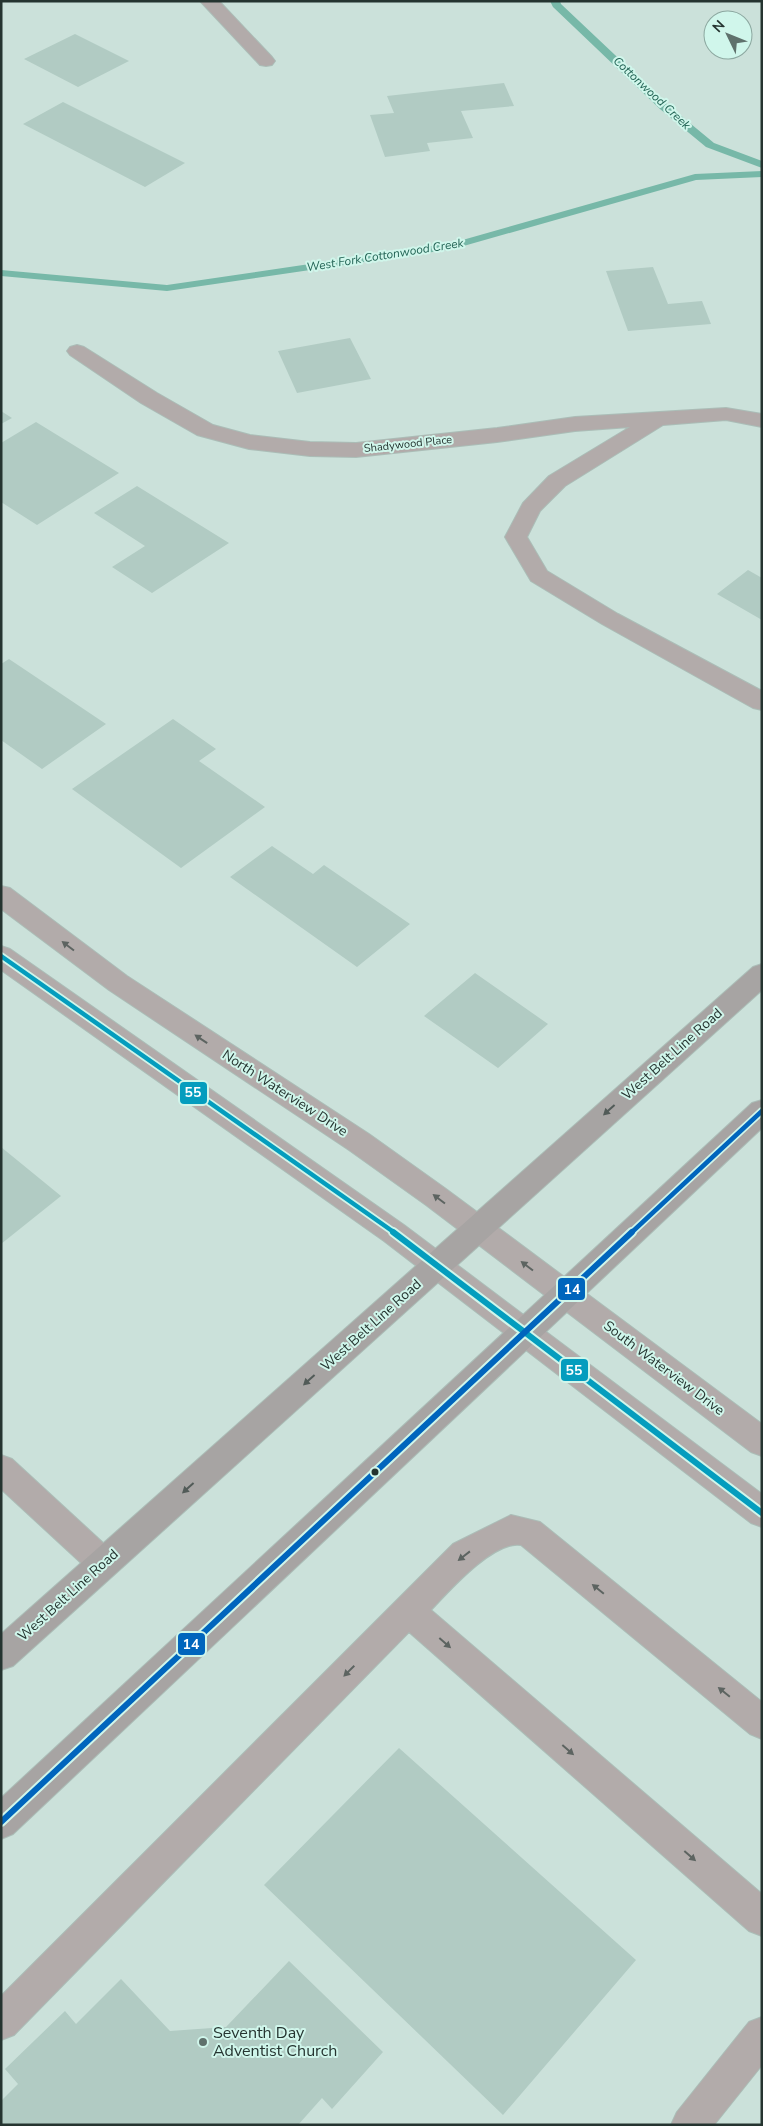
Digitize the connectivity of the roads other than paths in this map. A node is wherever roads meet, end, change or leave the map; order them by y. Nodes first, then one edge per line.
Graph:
1 (208, 1) edge
2 (266, 61) dead end
3 (77, 351) dead end
4 (659, 418) junction
5 (762, 421) edge
6 (762, 702) edge
7 (1, 895) edge
8 (1, 956) edge
9 (762, 974) edge
10 (762, 1111) edge
11 (477, 1228) junction
12 (436, 1266) junction
13 (566, 1295) junction
14 (525, 1333) junction
15 (762, 1442) edge
16 (1, 1469) edge
17 (762, 1513) edge
18 (103, 1563) junction
19 (408, 1611) junction
20 (1, 1655) edge
21 (762, 1723) edge
22 (1, 1822) edge
23 (762, 1918) edge
24 (1, 2022) edge
25 (762, 2035) edge
26 (690, 2125) edge

1 - 2 street
3 - 4 street, Shadywood Place
4 - 5 street, Shadywood Place
4 - 6 street
11 -> 7 street, North Waterview Drive
8 - 12 street
9 -> 11 main road, West Belt Line Road
10 - 13 main road
11 - 12 main road, West Belt Line Road
13 -> 11 street, North Waterview Drive
12 - 14 street
12 -> 18 main road, West Belt Line Road
13 - 14 main road
13 - 15 street, South Waterview Drive
14 - 17 street
14 - 22 main road
16 - 18 street
18 - 20 main road, West Belt Line Road
21 -> 19 street
19 -> 23 street
19 -> 24 street
25 - 26 street

